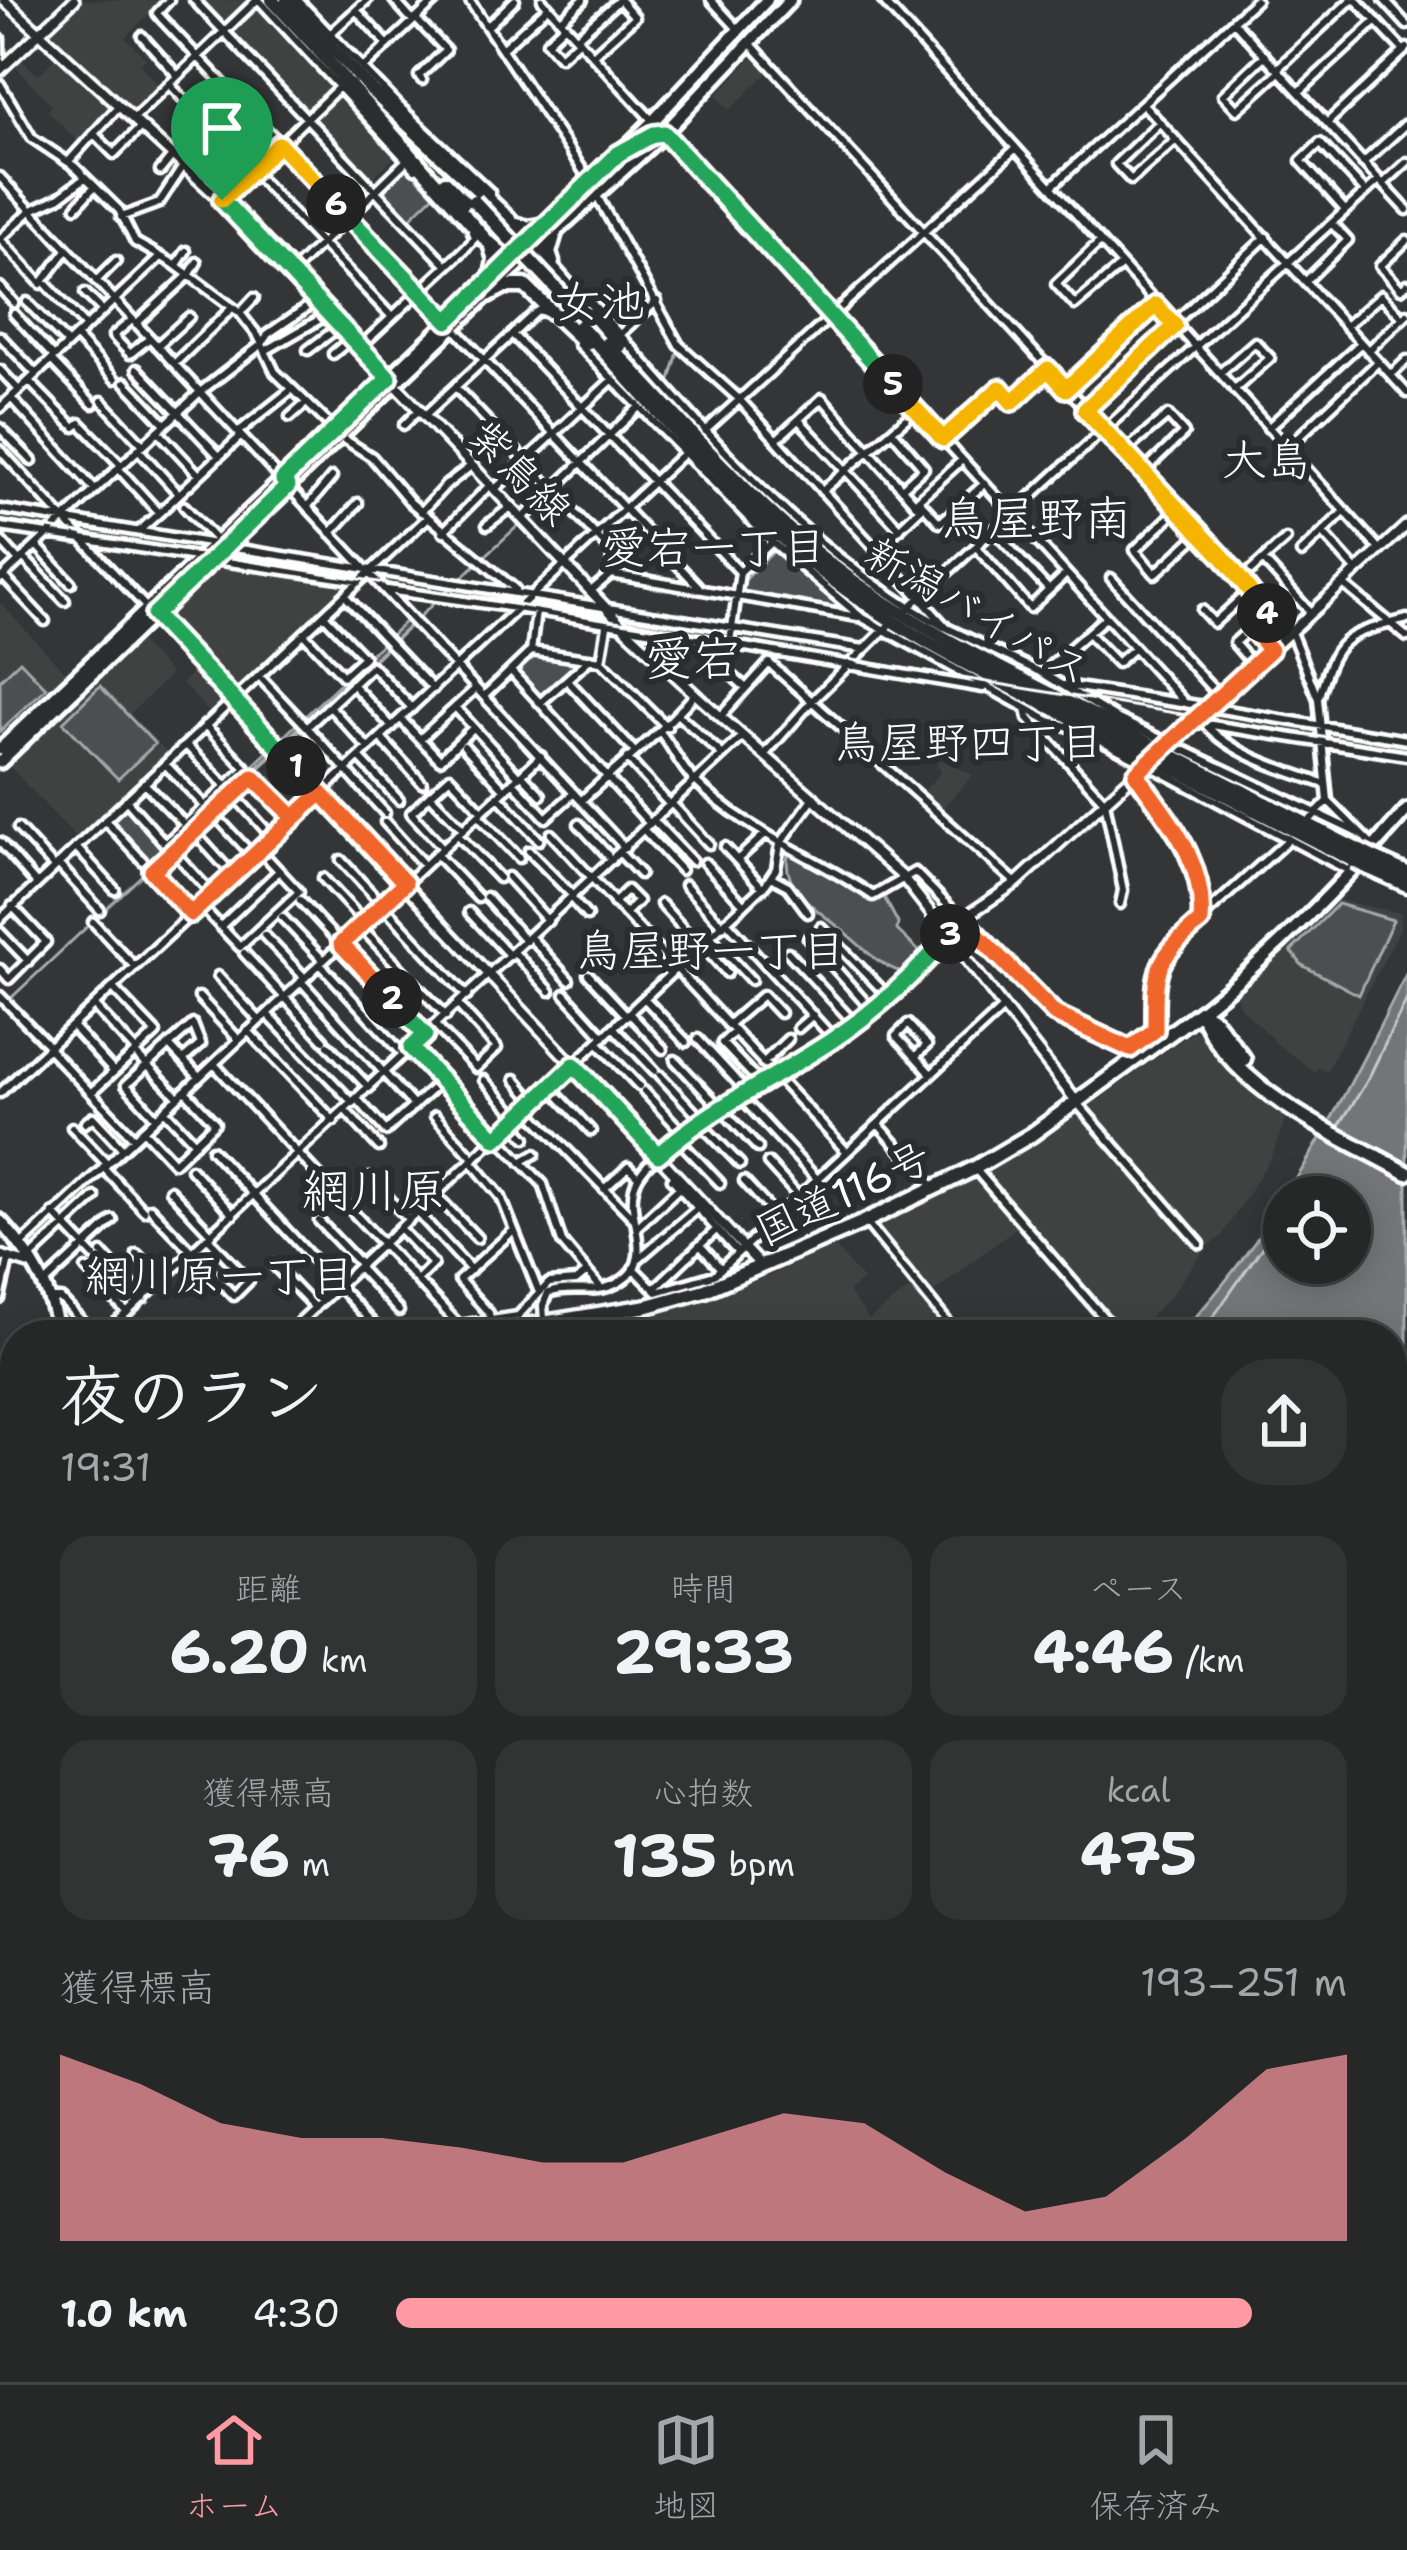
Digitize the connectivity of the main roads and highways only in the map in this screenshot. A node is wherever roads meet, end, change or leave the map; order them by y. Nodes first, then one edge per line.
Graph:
1 (272, 0) edge
2 (287, 0) edge
3 (767, 0) edge
4 (790, 0) edge
5 (775, 16) junction
6 (740, 30) junction
7 (750, 43) junction
8 (318, 50) junction
9 (712, 59) junction
10 (370, 89) junction
11 (691, 106) junction
12 (653, 121) junction
13 (664, 133) junction
14 (618, 154) junction
15 (593, 187) junction
16 (490, 200) junction
17 (471, 204) junction
18 (551, 227) junction
19 (482, 239) junction
20 (521, 257) junction
21 (561, 277) junction
22 (489, 288) junction
23 (544, 307) junction
24 (717, 466) junction
25 (151, 612) junction
26 (0, 749) edge
27 (0, 762) edge
28 (1407, 810) edge
29 (1365, 860) junction
30 (1407, 873) edge
31 (1407, 885) edge
32 (1202, 1011) junction
33 (1268, 1089) junction
34 (1407, 1164) edge
35 (1407, 1173) edge
36 (0, 1221) edge
37 (55, 1320) edge
38 (586, 1320) edge

1 - 8 highway, 新潟バイパス
2 - 10 highway, 新潟バイパス
3 - 6 main road
4 - 5 main road
5 - 6 main road
5 - 7 main road
6 - 9 main road
7 - 9 main road
7 - 11 main road
8 - 17 highway, 新潟バイパス
8 - 19 highway
9 - 12 main road
10 - 16 highway
10 - 17 highway, 新潟バイパス
11 - 12 main road
11 - 13 main road
12 - 14 main road
13 - 14 main road
13 - 15 main road
14 - 15 main road
15 - 18 main road
16 - 18 highway
16 - 20 highway
17 - 24 highway, 新潟バイパス, bridge
18 - 20 main road
18 - 21 highway
19 - 20 highway
19 - 22 highway
20 - 21 highway
20 - 22 main road
20 - 23 highway
21 - 24 highway
22 - 23 highway
22 - 25 main road
23 - 24 highway
24 - 29 highway, 新潟バイパス
25 - 26 main road
25 - 27 main road
28 - 29 main road
29 - 30 highway, 新潟バイパス
29 - 31 highway, 新潟バイパス
29 - 32 main road
32 - 33 highway
32 - 38 highway, 国道116号
33 - 34 highway
33 - 35 highway
36 - 37 main road

